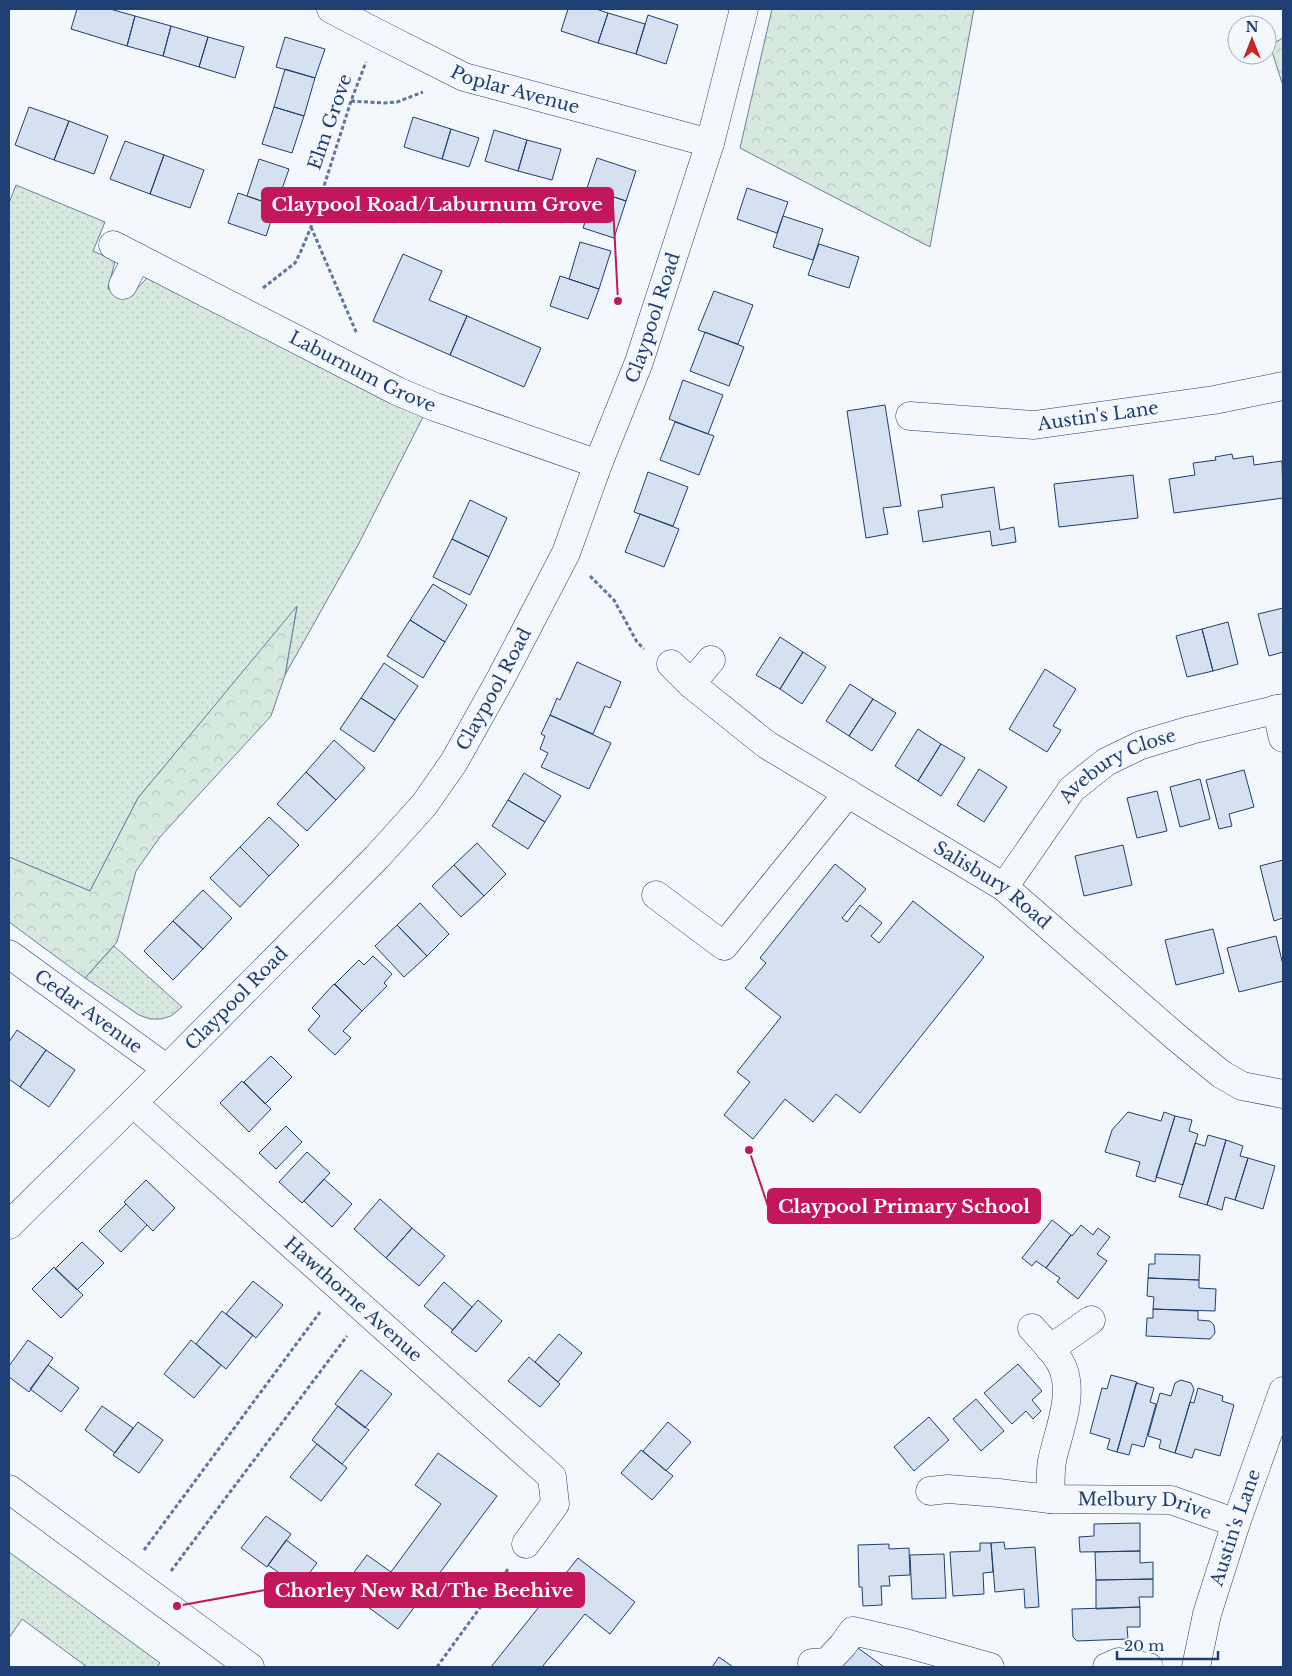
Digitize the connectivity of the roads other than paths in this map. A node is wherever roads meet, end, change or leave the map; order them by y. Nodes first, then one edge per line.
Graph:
1 (331, 9) edge
2 (744, 9) edge
3 (710, 143) junction
4 (123, 285) dead end
5 (1283, 386) edge
6 (910, 416) dead end
7 (598, 464) junction
8 (711, 660) dead end
9 (671, 664) road end
10 (691, 684) junction
11 (1280, 709) edge
12 (1283, 738) edge
13 (848, 793) junction
14 (1004, 887) junction
15 (656, 895) dead end
16 (9, 954) edge
17 (167, 1070) junction
18 (1283, 1094) edge
19 (133, 1103) junction
20 (9, 1225) edge
21 (1091, 1320) dead end
22 (1032, 1328) dead end
23 (1050, 1350) junction
24 (1283, 1391) edge
25 (9, 1488) edge
26 (930, 1491) dead end
27 (1050, 1499) junction
28 (1236, 1523) junction
29 (526, 1544) road end
30 (812, 1663) dead end
31 (1113, 1664) edge
32 (250, 1667) edge
33 (990, 1667) edge
34 (1149, 1667) edge
35 (1196, 1667) edge

1 - 3 street, Poplar Avenue
2 - 3 street, Claypool Road
3 - 7 street, Claypool Road
4 - 7 street, Laburnum Grove
5 - 6 street, Austin's Lane
7 - 17 street, Claypool Road
8 - 10 street
9 - 10 street, Salisbury Road
10 - 13 street, Salisbury Road
11 - 12 street, Avebury Close
11 - 14 street, Avebury Close
13 - 14 street, Salisbury Road
13 - 15 street
14 - 18 street, Salisbury Road
16 - 17 street, Cedar Avenue
17 - 19 street, Claypool Road
19 - 20 street, Claypool Road
19 - 29 street, Hawthorne Avenue
21 - 23 street
22 - 23 street
23 - 27 street
24 - 28 street, Austin's Lane
25 - 32 street
26 - 27 street, Melbury Drive
27 - 28 street, Melbury Drive
28 - 35 street, Austin's Lane
30 - 33 street
31 - 34 street

